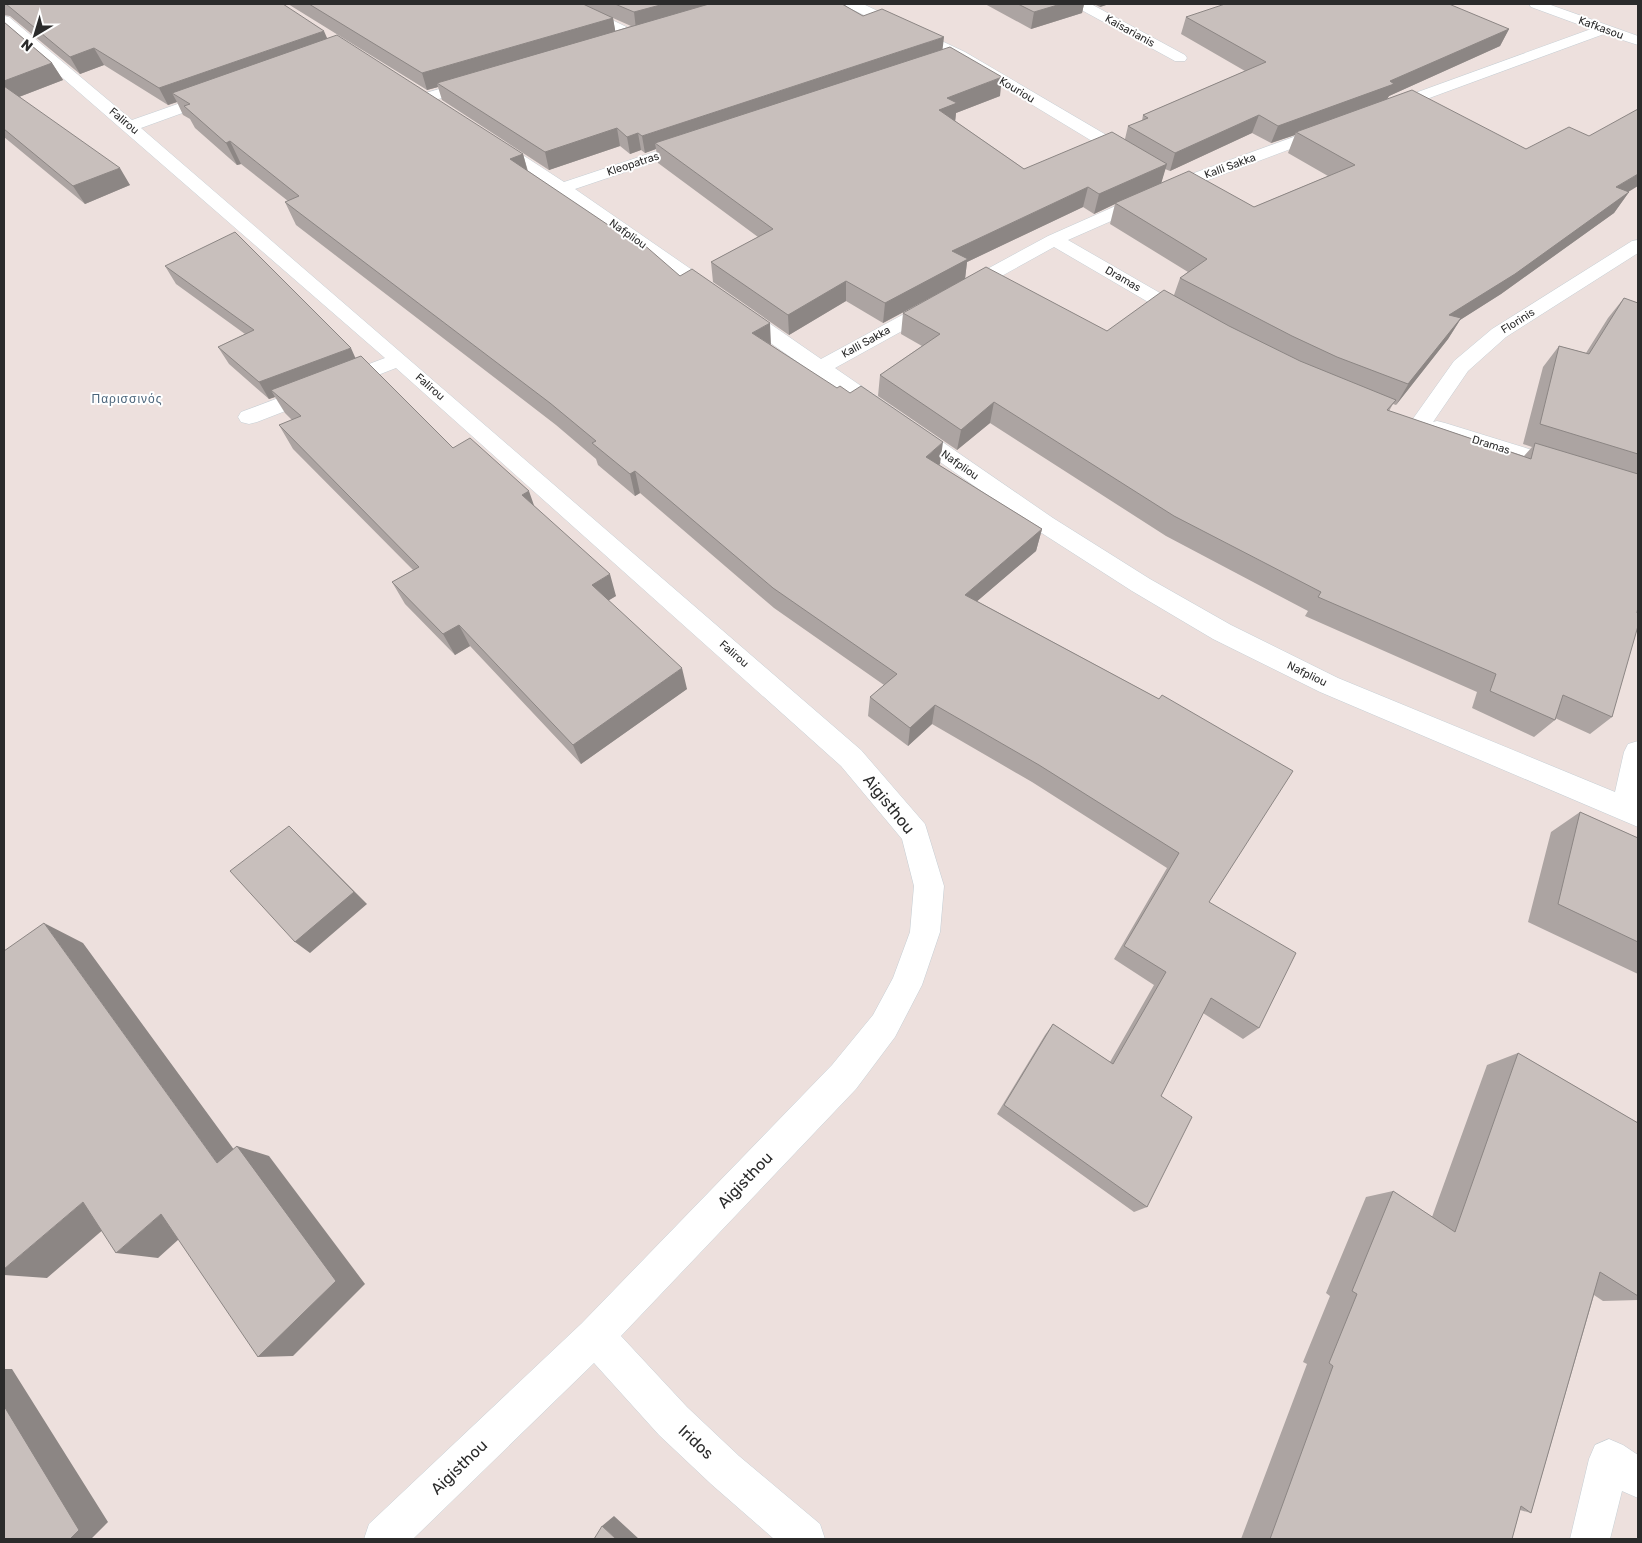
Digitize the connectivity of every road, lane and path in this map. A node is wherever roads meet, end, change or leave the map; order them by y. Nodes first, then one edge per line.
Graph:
1 (568, 4) edge
2 (852, 4) edge
3 (1081, 4) edge
4 (1536, 4) edge
5 (4, 20) edge
6 (1603, 28) junction
7 (654, 31) edge
8 (636, 37) junction
9 (1638, 41) edge
10 (617, 42) edge
11 (960, 55) junction
12 (1180, 58) dead end
13 (941, 62) edge
14 (492, 78) edge
15 (230, 91) edge
16 (449, 114) edge
17 (1368, 115) edge
18 (1341, 125) edge
19 (131, 126) junction
20 (481, 135) edge
21 (704, 140) edge
22 (1146, 166) edge
23 (1162, 175) edge
24 (1178, 185) junction
25 (562, 188) junction
26 (1054, 240) junction
27 (1638, 245) edge
28 (1199, 323) edge
29 (399, 360) junction
30 (820, 368) junction
31 (249, 417) dead end
32 (1412, 420) joint
33 (1582, 473) edge
34 (1638, 752) edge
35 (852, 758) joint
36 (1631, 812) edge
37 (595, 1336) junction
38 (1638, 1478) edge
39 (384, 1539) edge
40 (805, 1539) edge
41 (1590, 1539) edge

1 - 8 street
2 - 11 street, Kouriou
3 - 12 street, Kaisarianis
4 - 6 street, Kafkasou
5 - 19 street, Falirou
6 - 9 street, Kafkasou
6 - 17 street
7 - 8 street
8 - 10 street
11 - 13 street
11 - 22 street, Kouriou
14 - 16 street
15 - 19 street
18 - 24 street, Kalli Sakka
19 - 29 street, Falirou
20 - 25 street, Nafpliou
21 - 25 street, Kleopatras
23 - 24 street
24 - 26 street, Kalli Sakka
25 - 30 street, Nafpliou
26 - 28 street, Dramas
26 - 30 street, Kalli Sakka
27 - 32 street, Florinis
29 - 31 street
29 - 35 street, Falirou
30 - 36 street, Nafpliou
32 - 33 street, Dramas
34 - 36 street
35 - 37 street, Aigisthou
37 - 39 street, Aigisthou
37 - 40 street, Iridos
38 - 41 street

